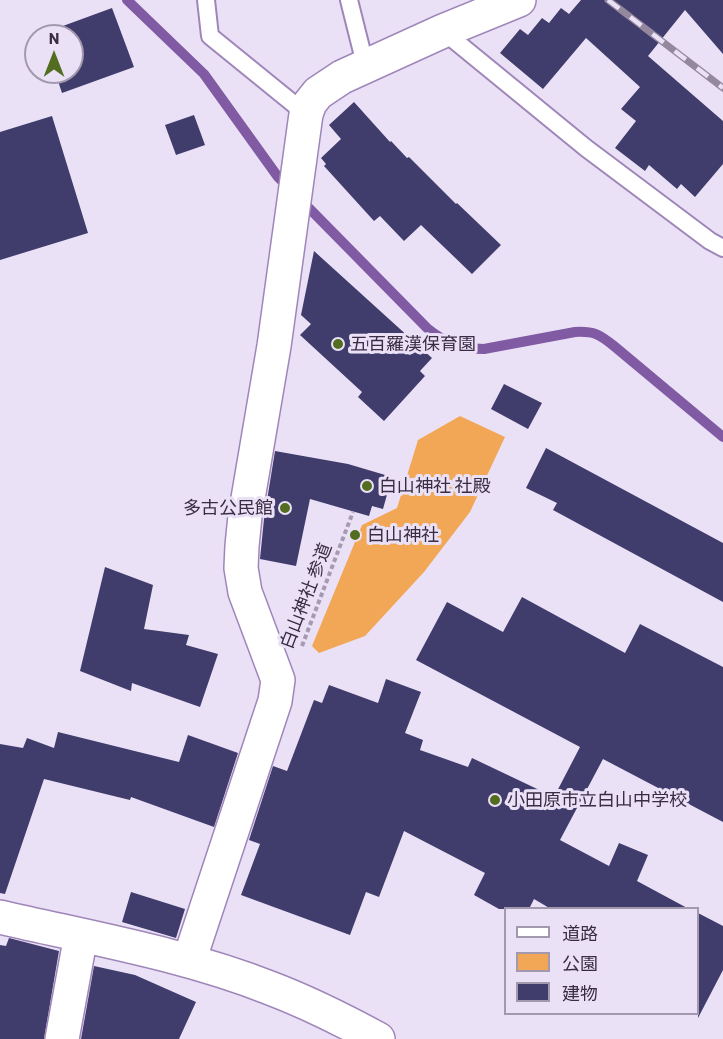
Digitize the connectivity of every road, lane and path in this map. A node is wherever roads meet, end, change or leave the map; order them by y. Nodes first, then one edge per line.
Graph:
1 (206, 0) edge
2 (349, 0) edge
3 (519, 0) edge
4 (443, 30) junction
5 (366, 68) junction
6 (306, 114) junction
7 (723, 248) edge
8 (353, 512) dead end
9 (277, 684) junction
10 (0, 917) edge
11 (81, 935) junction
12 (189, 961) junction
13 (62, 1039) edge
14 (378, 1039) edge

1 - 6 lane
2 - 5 lane
3 - 4 street
4 - 5 street
4 - 7 lane
5 - 6 street
6 - 9 street
8 - 9 path, 白山神社 参道
9 - 12 street
10 - 11 street
11 - 12 street
11 - 13 street
12 - 14 street

